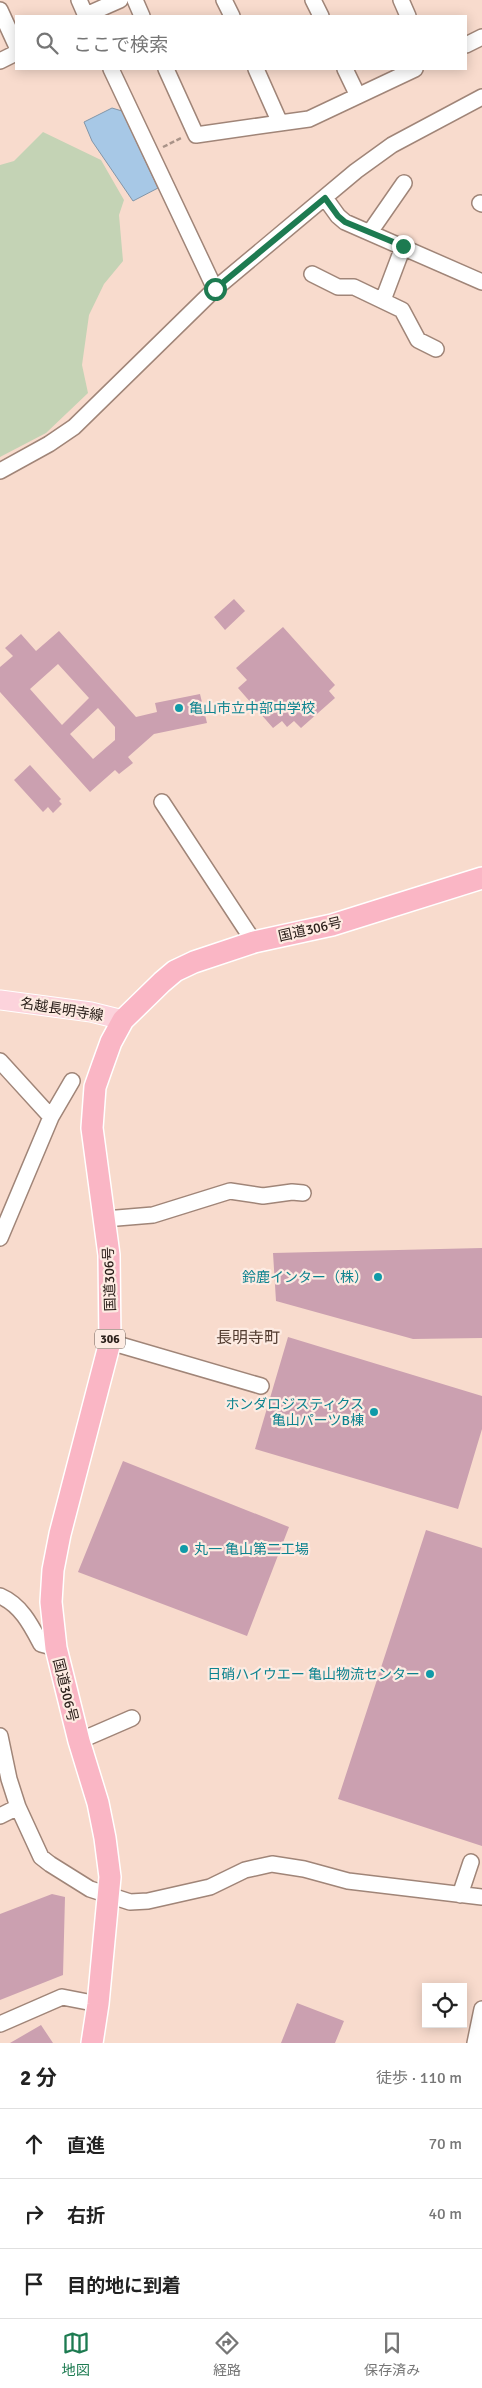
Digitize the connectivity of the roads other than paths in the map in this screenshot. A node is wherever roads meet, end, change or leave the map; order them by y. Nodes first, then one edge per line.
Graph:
1 (79, 0) edge
2 (120, 0) edge
3 (135, 0) edge
4 (224, 0) edge
5 (313, 0) edge
6 (401, 0) edge
7 (0, 10) edge
8 (86, 15) edge
9 (88, 15) edge
10 (142, 15) edge
11 (232, 15) edge
12 (320, 15) edge
13 (408, 15) edge
14 (482, 38) edge
15 (15, 43) edge
16 (467, 45) edge
17 (15, 53) edge
18 (0, 60) edge
19 (111, 70) edge
20 (166, 70) edge
21 (256, 70) edge
22 (345, 70) edge
23 (413, 70) edge
24 (358, 96) junction
25 (482, 97) edge
26 (280, 122) junction
27 (404, 183) dead end
28 (325, 198) junction
29 (370, 232) junction
30 (403, 246) junction
31 (312, 274) dead end
32 (482, 282) edge
33 (215, 289) junction
34 (383, 300) junction
35 (436, 349) dead end
36 (0, 471) edge
37 (162, 802) dead end
38 (482, 878) edge
39 (254, 942) junction
40 (0, 1000) edge
41 (124, 1020) junction
42 (0, 1061) edge
43 (72, 1081) dead end
44 (51, 1117) junction
45 (303, 1193) dead end
46 (105, 1219) junction
47 (0, 1238) edge
48 (110, 1342) junction
49 (261, 1386) dead end
50 (0, 1596) edge
51 (56, 1648) junction
52 (132, 1718) dead end
53 (0, 1736) edge
54 (79, 1741) junction
55 (18, 1807) junction
56 (0, 1816) edge
57 (471, 1862) dead end
58 (460, 1895) junction
59 (110, 1896) junction
60 (482, 1898) edge
61 (98, 2004) junction
62 (482, 2009) edge
63 (0, 2024) edge
64 (92, 2043) edge
65 (474, 2043) edge

1 - 8 street
2 - 9 street
3 - 10 street
4 - 11 street
5 - 12 street
6 - 13 street
7 - 15 street
14 - 16 street
17 - 18 street
19 - 33 street
20 - 26 street
21 - 26 street
22 - 24 street
23 - 24 street
24 - 26 street
25 - 28 street
27 - 29 street
28 - 29 street
28 - 33 street
29 - 30 street
30 - 32 street
30 - 34 street
31 - 34 street
33 - 36 street
34 - 35 street
37 - 39 street
38 - 39 highway, 国道306号 / 306
39 - 41 highway, 国道306号 / 306
40 - 41 main road, 名越長明寺線
41 - 46 highway, 国道306号 / 306
42 - 44 street
43 - 44 street
44 - 47 street
45 - 46 street
46 - 48 highway, 国道306号 / 306
48 - 49 street
48 - 51 highway, 国道306号 / 306
50 - 51 street
51 - 54 highway, 国道306号 / 306
52 - 54 street
53 - 55 street
54 - 59 highway, 国道306号 / 306
55 - 56 street
55 - 59 street
57 - 58 street
58 - 59 street
58 - 60 street
59 - 61 highway, 国道306号 / 306
61 - 63 street
61 - 64 highway, 国道306号 / 306
62 - 65 street

